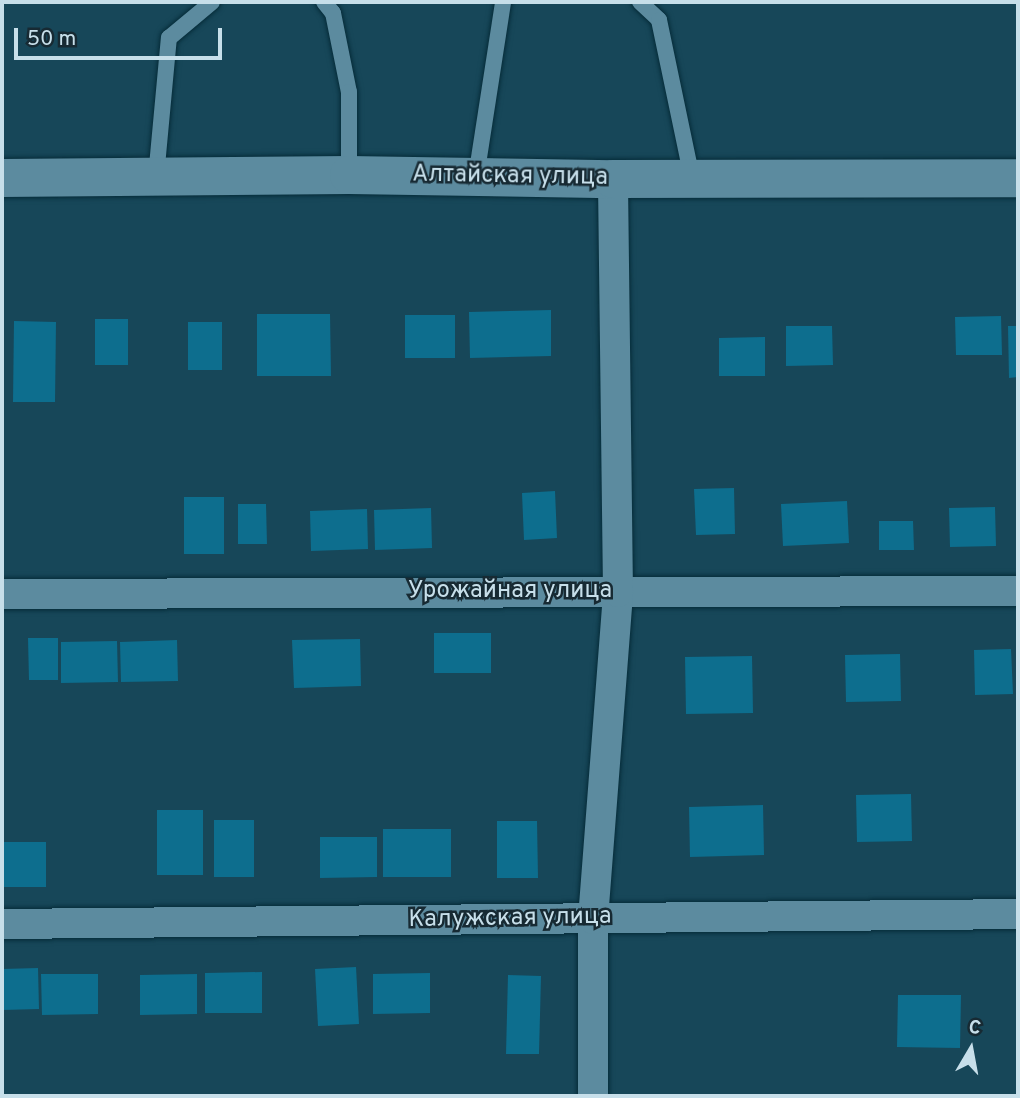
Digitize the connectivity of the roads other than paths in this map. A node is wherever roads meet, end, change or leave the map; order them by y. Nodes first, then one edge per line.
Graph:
1 (212, 2) edge
2 (324, 2) edge
3 (503, 2) edge
4 (640, 2) edge
5 (349, 174) junction
6 (156, 177) junction
7 (476, 177) junction
8 (2, 178) edge
9 (613, 178) junction
10 (692, 178) junction
11 (1018, 178) edge
12 (1018, 591) edge
13 (618, 592) junction
14 (2, 594) edge
15 (1018, 914) edge
16 (593, 919) junction
17 (2, 924) edge
18 (593, 1096) edge

1 - 6 lane
2 - 5 lane
3 - 7 lane
4 - 10 lane
5 - 6 main road, Алтайская улица
5 - 7 main road, Алтайская улица
6 - 8 main road, Алтайская улица
7 - 9 main road, Алтайская улица
9 - 10 main road, Алтайская улица
9 - 13 street
10 - 11 main road, Алтайская улица
12 - 13 street, Урожайная улица
13 - 14 street, Урожайная улица
13 - 16 street
15 - 16 street, Калужская улица
16 - 17 street, Калужская улица
16 - 18 street

